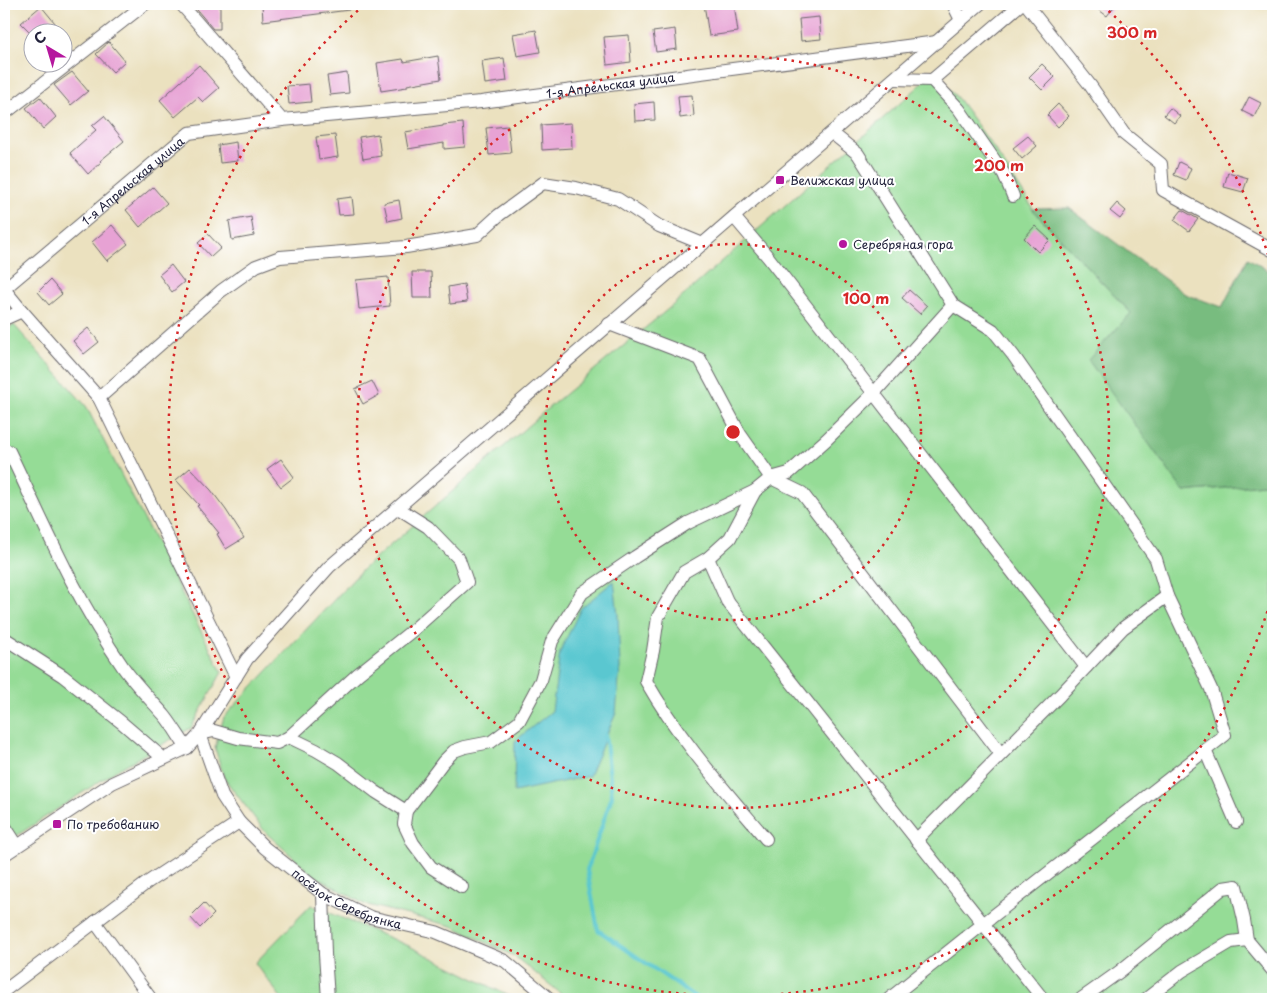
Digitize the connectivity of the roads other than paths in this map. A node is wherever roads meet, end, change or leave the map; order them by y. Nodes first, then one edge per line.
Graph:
1 (145, 4) edge
2 (181, 4) edge
3 (954, 4) edge
4 (980, 4) edge
5 (1021, 4) edge
6 (1026, 4) edge
7 (961, 20) junction
8 (937, 42) junction
9 (894, 79) junction
10 (932, 80) junction
11 (4, 114) edge
12 (282, 120) junction
13 (832, 133) junction
14 (1013, 196) dead end
15 (734, 217) junction
16 (702, 244) junction
17 (1272, 250) edge
18 (4, 289) edge
19 (953, 305) junction
20 (22, 311) junction
21 (4, 319) edge
22 (609, 324) junction
23 (874, 393) junction
24 (99, 398) junction
25 (9, 451) dead end
26 (771, 478) junction
27 (755, 491) junction
28 (398, 508) junction
29 (708, 558) junction
30 (1167, 596) junction
31 (4, 638) edge
32 (1086, 667) junction
33 (236, 677) junction
34 (200, 734) junction
35 (289, 737) junction
36 (187, 748) junction
37 (1205, 750) junction
38 (1001, 754) junction
39 (163, 758) junction
40 (406, 811) junction
41 (239, 822) junction
42 (1236, 822) dead end
43 (4, 825) edge
44 (766, 839) dead end
45 (916, 840) junction
46 (17, 846) junction
47 (4, 855) edge
48 (462, 887) dead end
49 (323, 894) junction
50 (95, 922) junction
51 (983, 924) junction
52 (1247, 940) junction
53 (1273, 971) edge
54 (4, 991) edge
55 (151, 999) edge
56 (328, 999) edge
57 (550, 999) edge
58 (889, 999) edge
59 (1043, 999) edge
60 (1081, 999) edge
61 (1146, 999) edge

1 - 11 street
2 - 12 street
3 - 7 street
4 - 7 street
5 - 10 street
6 - 17 street
7 - 8 street
8 - 9 street
8 - 12 street, 1-я Апрельская улица
9 - 10 street
9 - 13 street
10 - 14 street
12 - 18 street, 1-я Апрельская улица
13 - 15 street
13 - 19 street
15 - 16 street
15 - 23 street
16 - 22 street
16 - 24 street
18 - 20 street
19 - 23 street
19 - 30 street
20 - 21 street
20 - 24 street
22 - 26 street
22 - 28 street
23 - 26 street
23 - 32 street
24 - 33 street
25 - 36 street
26 - 27 street
26 - 38 street
27 - 29 street
27 - 40 street
28 - 33 street
28 - 35 street
29 - 44 street
29 - 45 street
30 - 32 street
30 - 37 street
31 - 39 street
32 - 38 street
33 - 34 street
34 - 35 street
34 - 36 street
34 - 41 street, посёлок Серебрянка
35 - 40 street
36 - 39 street
37 - 42 street
37 - 51 street
38 - 45 street
39 - 46 street
40 - 48 street
41 - 49 street, посёлок Серебрянка
41 - 50 street
43 - 46 street
45 - 51 street
46 - 47 street
49 - 56 street
49 - 57 street, посёлок Серебрянка
50 - 54 street
50 - 55 street
51 - 58 street
51 - 59 street
52 - 53 street
52 - 60 street
52 - 61 street

